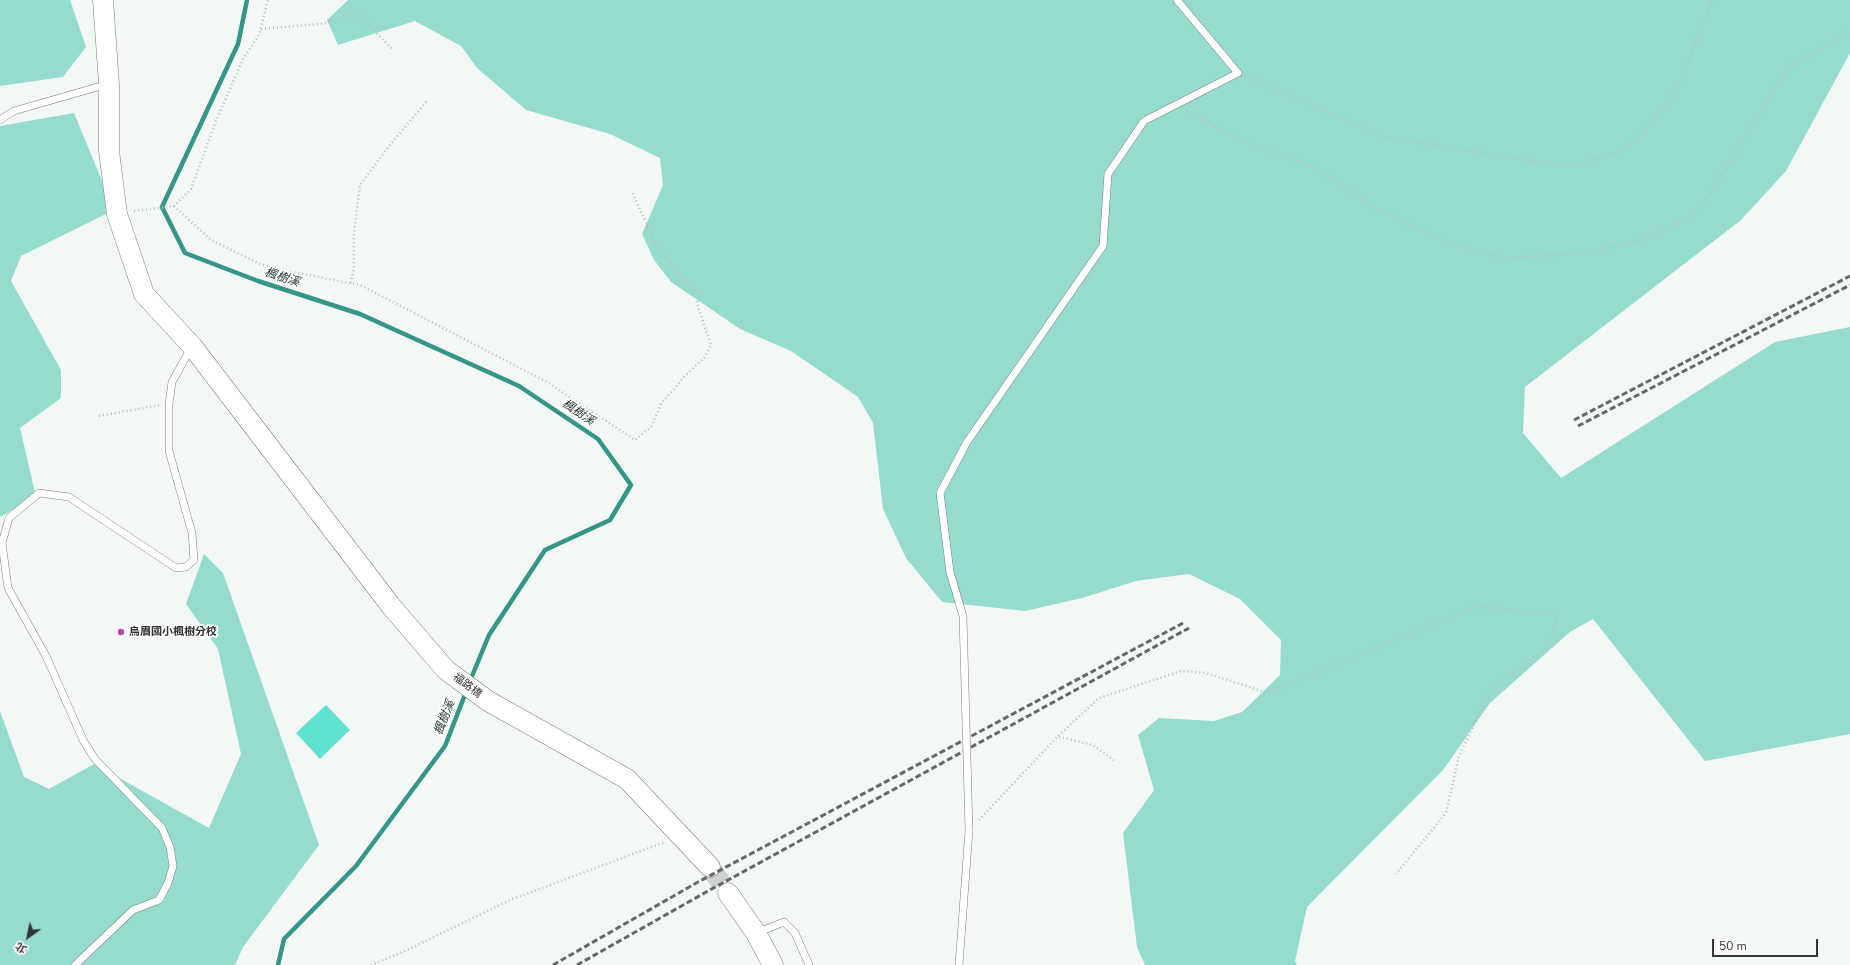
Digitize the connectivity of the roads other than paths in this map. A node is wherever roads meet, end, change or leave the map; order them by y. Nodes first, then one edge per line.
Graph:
1 (103, 0) edge
2 (1177, 0) edge
3 (109, 84) junction
4 (0, 120) edge
5 (192, 346) junction
6 (710, 867) tunnel mouth
7 (728, 893) tunnel mouth
8 (756, 933) junction
9 (75, 965) edge
10 (773, 965) edge
11 (809, 965) edge
12 (959, 965) edge

1 - 3 street, 福路橋
2 - 12 lane, bridge
3 - 4 lane
3 - 5 street, 福路橋
5 - 6 street, 福路橋
5 - 9 lane
7 - 8 street
8 - 10 street
8 - 11 lane

